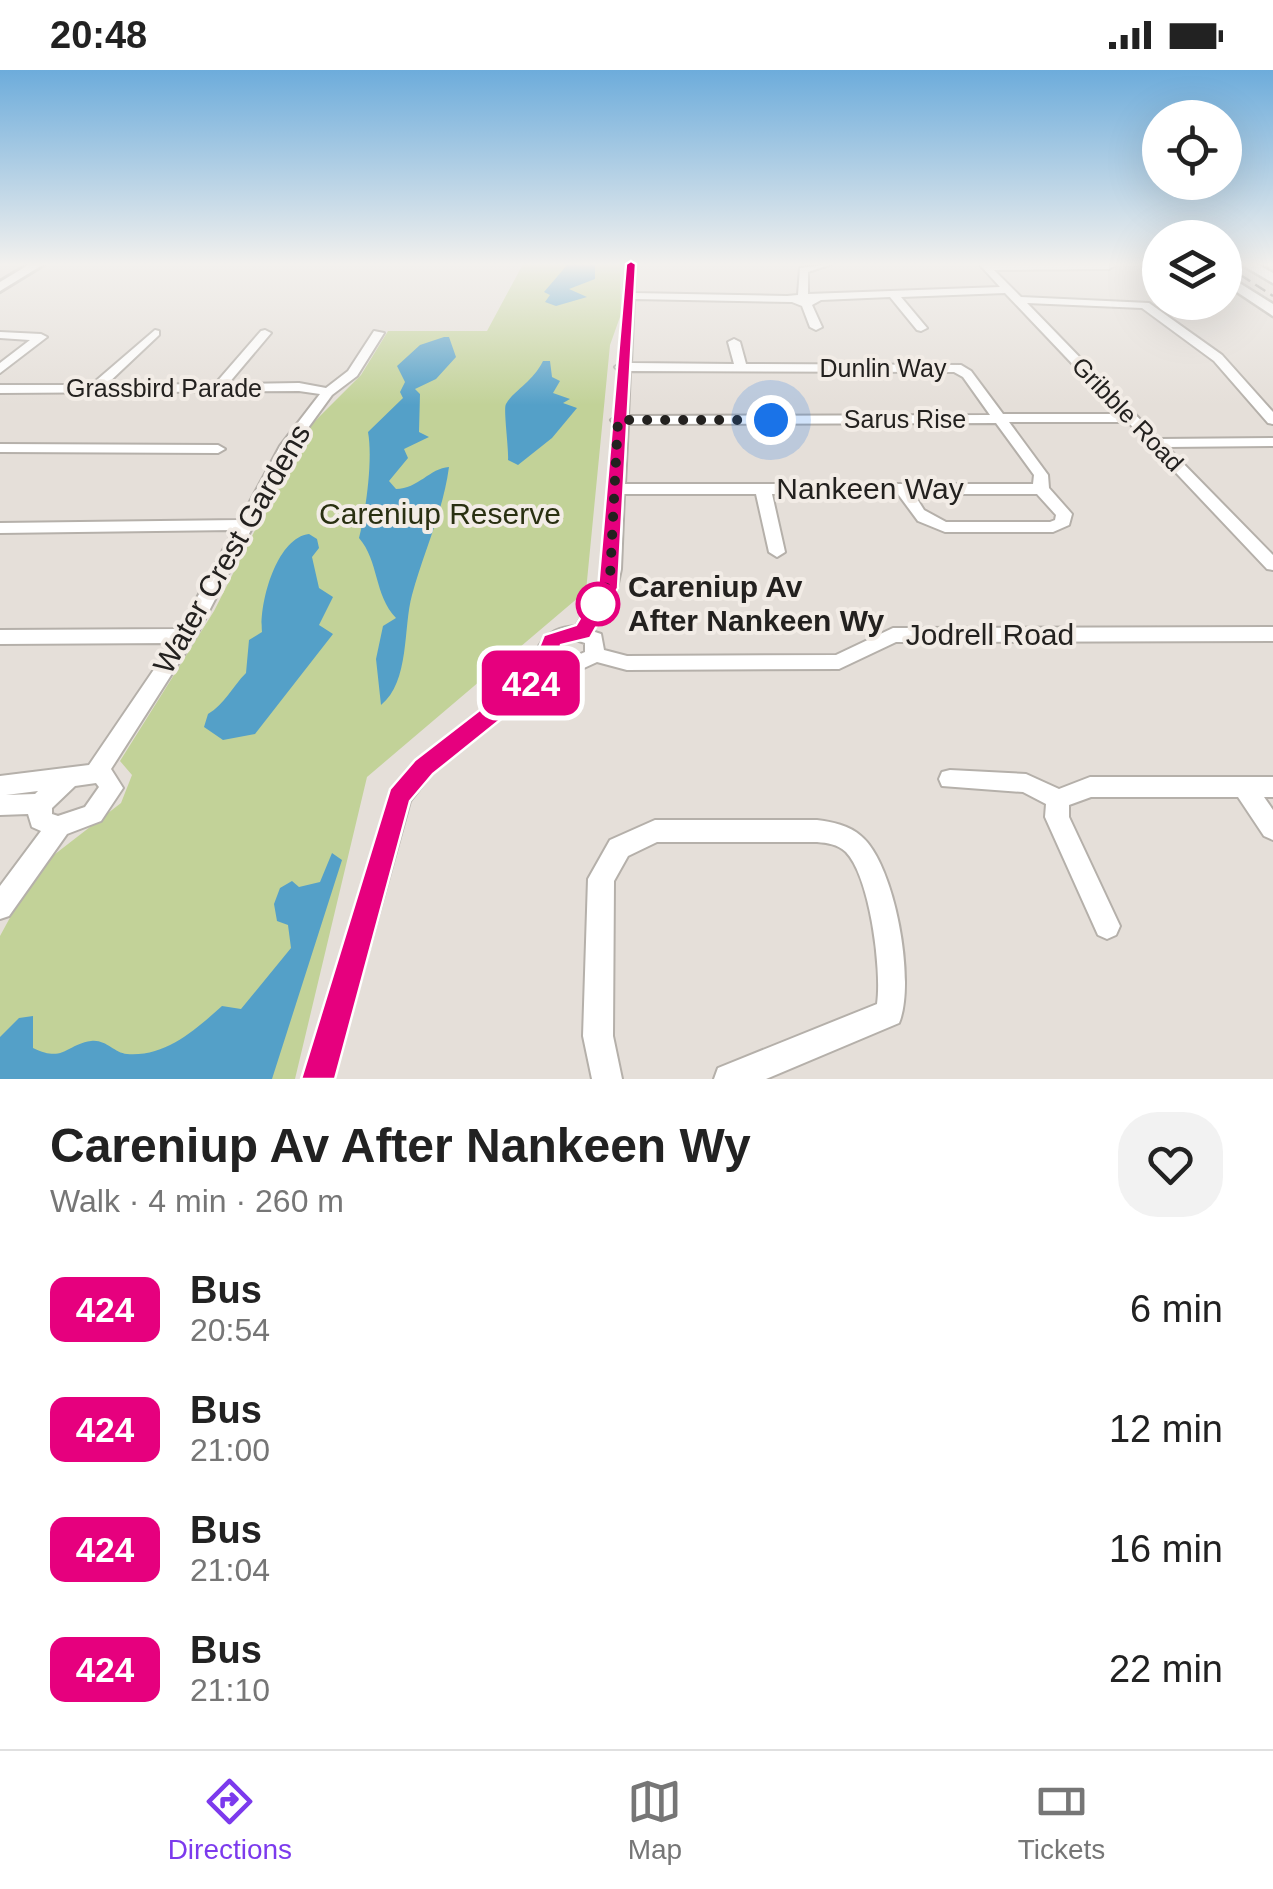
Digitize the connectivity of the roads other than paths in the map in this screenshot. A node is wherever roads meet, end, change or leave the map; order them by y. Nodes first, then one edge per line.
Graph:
1 (629, 311) edge
2 (812, 311) edge
3 (906, 311) edge
4 (1029, 311) edge
5 (1155, 311) edge
6 (816, 327) dead end
7 (920, 328) dead end
8 (155, 333) dead end
9 (265, 333) dead end
10 (378, 333) dead end
11 (0, 335) edge
12 (734, 342) dead end
13 (621, 367) junction
14 (741, 367) junction
15 (0, 368) edge
16 (219, 387) junction
17 (94, 388) junction
18 (0, 389) edge
19 (328, 392) junction
20 (1000, 418) junction
21 (1132, 418) junction
22 (618, 420) junction
23 (1273, 420) edge
24 (1273, 442) edge
25 (1156, 443) junction
26 (0, 448) edge
27 (218, 448) dead end
28 (903, 488) junction
29 (615, 489) junction
30 (762, 489) junction
31 (1041, 489) junction
32 (246, 525) junction
33 (0, 528) edge
34 (777, 552) dead end
35 (1273, 565) edge
36 (582, 633) junction
37 (1273, 634) edge
38 (186, 636) junction
39 (0, 637) edge
40 (595, 655) junction
41 (557, 662) junction
42 (96, 774) junction
43 (69, 778) junction
44 (950, 779) dead end
45 (0, 786) edge
46 (1244, 787) junction
47 (1273, 787) edge
48 (1058, 799) junction
49 (0, 804) edge
50 (40, 804) junction
51 (58, 827) junction
52 (1273, 829) edge
53 (0, 907) edge
54 (1107, 926) dead end
55 (318, 1079) edge
56 (607, 1079) edge
57 (729, 1079) edge

1 - 13 street
2 - 6 street
3 - 7 street
4 - 21 street, Gribble Road
5 - 23 street
8 - 17 street
9 - 16 street
10 - 19 street, Water Crest Gardens
11 - 15 street
12 - 14 street
13 - 14 street, Dunlin Way
13 - 22 street
14 - 20 street, Dunlin Way
16 - 17 street, Grassbird Parade
16 - 19 street, Grassbird Parade
17 - 18 street, Grassbird Parade
19 - 32 street, Water Crest Gardens
20 - 21 street, Sarus Rise
20 - 22 street, Sarus Rise
20 - 31 street
21 - 25 street, Gribble Road
22 - 29 street
24 - 25 street
25 - 35 street, Gribble Road
26 - 27 street
28 - 30 street, Nankeen Way
28 - 31 street, Nankeen Way
28 - 31 street
29 - 30 street, Nankeen Way
29 - 36 street
30 - 34 street
32 - 33 street
32 - 38 street, Water Crest Gardens
36 - 40 street
36 - 41 street
37 - 40 street, Jodrell Road
38 - 39 street
38 - 42 street, Water Crest Gardens
40 - 41 street
41 - 55 street
42 - 43 street
42 - 51 street
43 - 45 street
43 - 50 street
44 - 48 street
46 - 47 street
46 - 48 street
46 - 52 street
48 - 54 street
49 - 50 street
50 - 51 street
51 - 53 street
56 - 57 street

